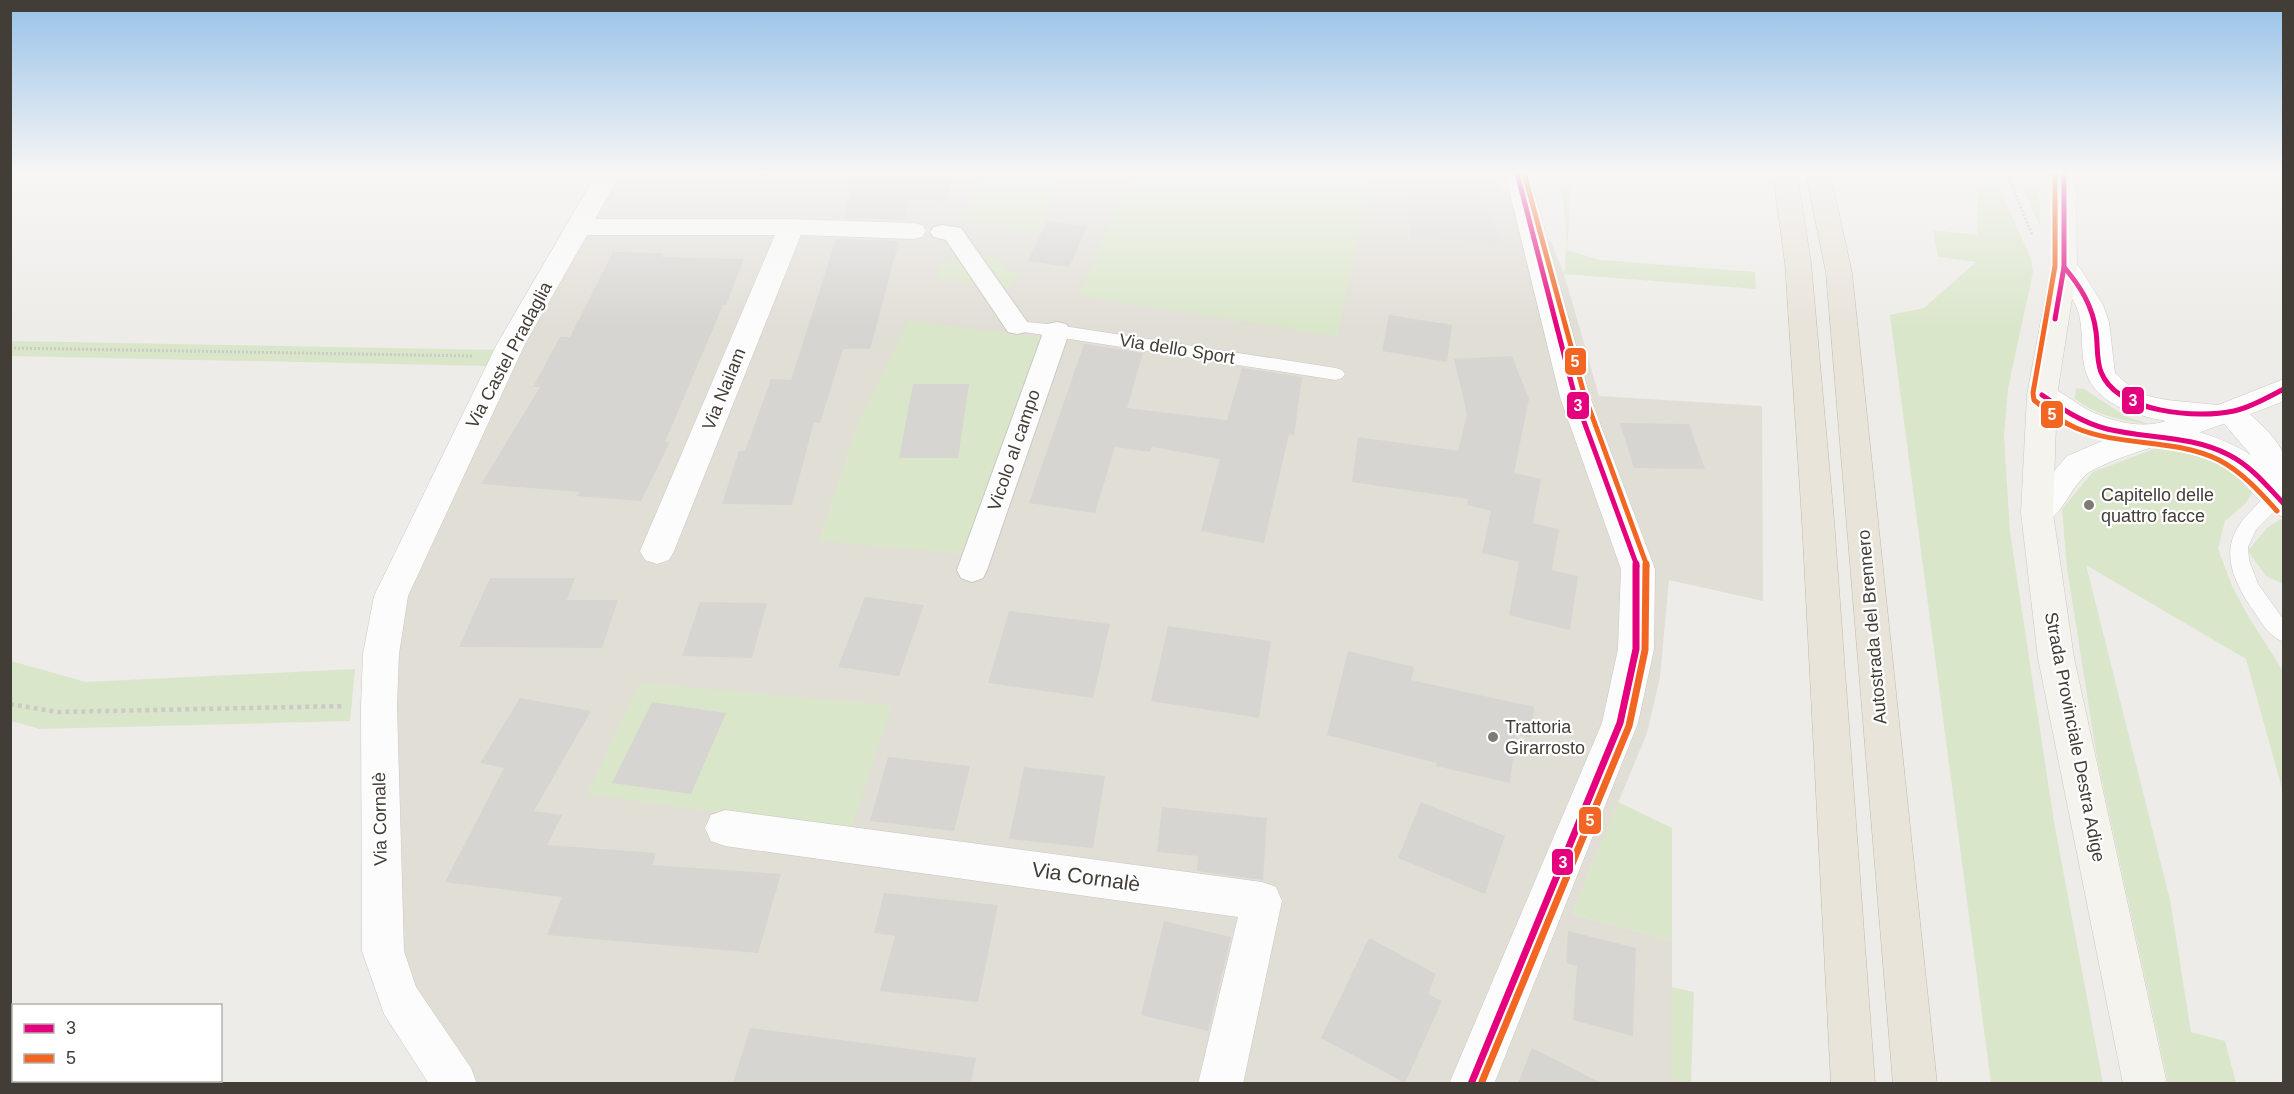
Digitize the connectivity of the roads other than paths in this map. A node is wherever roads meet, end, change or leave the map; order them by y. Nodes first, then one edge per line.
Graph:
1 (581, 224) edge
2 (1531, 224) edge
3 (1792, 224) edge
4 (1829, 224) edge
5 (2064, 224) edge
6 (579, 227) junction
7 (791, 227) junction
8 (913, 231) dead end
9 (942, 232) dead end
10 (2064, 267) junction
11 (1017, 326) joint
12 (1057, 330) junction
13 (1336, 374) dead end
14 (2283, 389) edge
15 (2042, 396) junction
16 (2229, 412) junction
17 (2158, 436) junction
18 (2281, 495) edge
19 (2037, 513) junction
20 (416, 541) joint
21 (657, 551) dead end
22 (972, 570) dead end
23 (2283, 634) edge
24 (725, 828) dead end
25 (455, 1083) edge
26 (1220, 1083) edge
27 (1471, 1083) edge
28 (1854, 1083) edge
29 (1915, 1083) edge
30 (2145, 1083) edge

1 - 6 street, Via Castel Pradaglia
2 - 27 street
3 - 28 highway
4 - 29 highway, Autostrada del Brennero
5 - 10 main road, Strada Provinciale Destra Adige
6 - 7 street
6 - 20 street, Via Castel Pradaglia
7 - 8 street
7 - 21 street, Via Nailam
9 - 11 street
10 - 15 main road, Strada Provinciale Destra Adige
10 - 16 street
11 - 12 lane, Via dello Sport
12 - 13 lane, Via dello Sport
12 - 22 street, Vicolo al campo
14 - 16 street
15 - 17 street
15 - 19 main road, Strada Provinciale Destra Adige
16 - 17 street
16 - 18 street
17 - 18 street
17 - 19 street
18 - 23 lane
19 - 30 main road, Strada Provinciale Destra Adige
20 - 25 street, Via Cornalè
24 - 26 street, Via Cornalè

